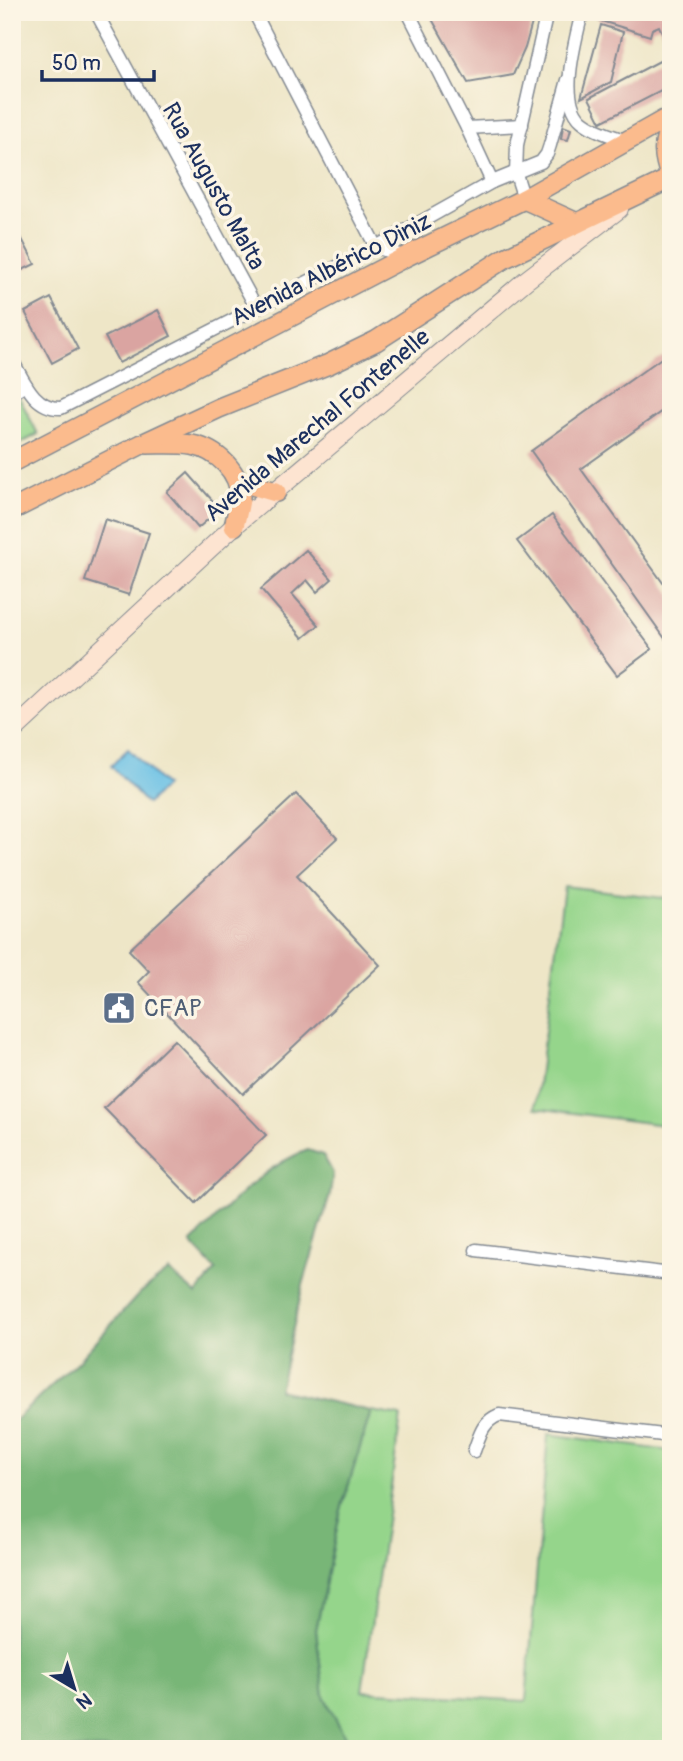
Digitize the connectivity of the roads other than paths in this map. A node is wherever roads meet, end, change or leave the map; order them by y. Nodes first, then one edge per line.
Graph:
1 (96, 12) edge
2 (254, 12) edge
3 (408, 12) edge
4 (547, 12) edge
5 (582, 12) edge
6 (568, 80) junction
7 (671, 117) edge
8 (522, 125) junction
9 (671, 126) edge
10 (467, 128) junction
11 (627, 141) junction
12 (516, 174) junction
13 (671, 178) edge
14 (492, 182) junction
15 (641, 192) junction
16 (524, 199) junction
17 (577, 223) junction
18 (376, 247) junction
19 (405, 257) junction
20 (256, 307) junction
21 (12, 360) edge
22 (26, 385) junction
23 (12, 393) edge
24 (142, 444) junction
25 (12, 462) edge
26 (238, 481) junction
27 (276, 492) junction
28 (12, 510) edge
29 (234, 526) junction
30 (12, 732) edge
31 (476, 1250) dead end
32 (671, 1274) edge
33 (671, 1436) edge
34 (474, 1451) dead end

1 - 20 street, Rua Augusto Malta
2 - 18 street
3 - 10 street
4 - 8 street
5 - 6 street
6 - 11 street
6 - 12 street
7 - 11 main road, Avenida Albérico Diniz
8 - 10 street
8 - 12 street
9 - 13 main road
10 - 14 street
11 - 16 main road, Avenida Albérico Diniz
12 - 14 street
12 - 16 street
13 - 15 main road, Avenida Marechal Fontenelle
14 - 18 street
15 - 17 main road
15 - 27 main road, Avenida Marechal Fontenelle
16 - 17 main road
16 - 19 main road, Avenida Albérico Diniz
17 - 24 main road
18 - 19 street
18 - 20 street
19 - 25 main road, Avenida Albérico Diniz
20 - 22 street
21 - 22 street
22 - 23 street
24 - 26 main road
24 - 28 main road
26 - 27 main road
26 - 29 main road
27 - 29 main road, Avenida Marechal Fontenelle
29 - 30 main road, Avenida Marechal Fontenelle
31 - 32 street
33 - 34 street

